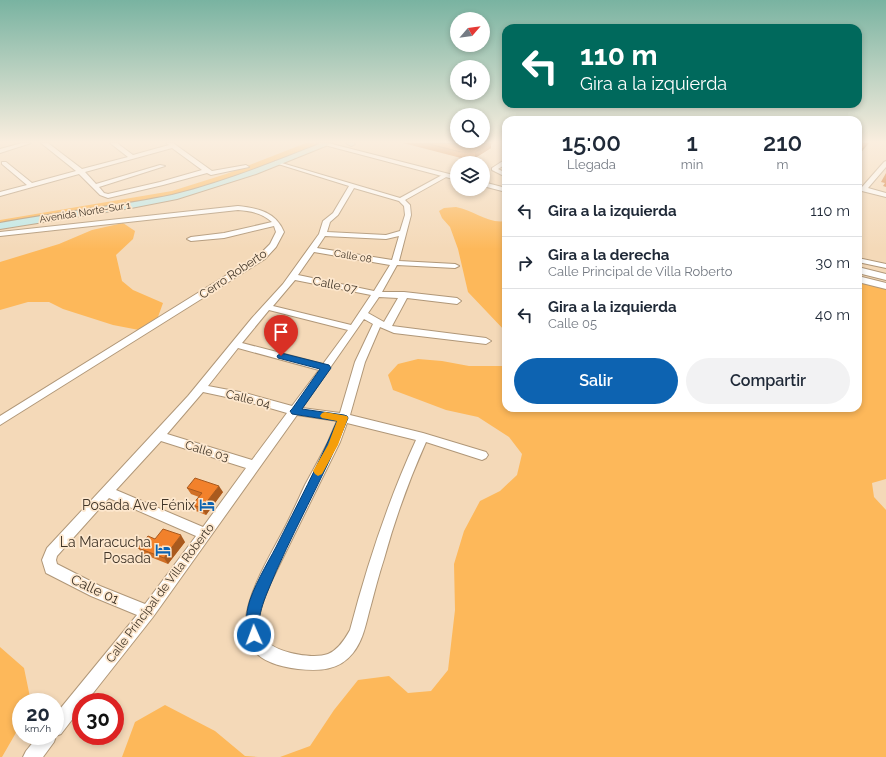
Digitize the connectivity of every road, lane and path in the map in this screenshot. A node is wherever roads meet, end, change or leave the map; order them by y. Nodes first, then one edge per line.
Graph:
1 (22, 178) edge
2 (54, 178) edge
3 (87, 178) edge
4 (121, 178) edge
5 (181, 178) edge
6 (215, 178) edge
7 (234, 178) edge
8 (328, 178) edge
9 (440, 178) edge
10 (871, 178) edge
11 (490, 179) edge
12 (502, 182) edge
13 (31, 185) junction
14 (95, 186) junction
15 (352, 186) junction
16 (490, 186) edge
17 (862, 188) edge
18 (502, 189) edge
19 (862, 189) edge
20 (0, 194) edge
21 (886, 196) edge
22 (401, 200) junction
23 (0, 220) edge
24 (28, 221) junction
25 (276, 223) junction
26 (0, 226) edge
27 (33, 230) junction
28 (403, 232) junction
29 (0, 234) edge
30 (323, 234) junction
31 (191, 239) dead end
32 (312, 249) junction
33 (862, 261) edge
34 (395, 264) junction
35 (455, 266) dead end
36 (886, 266) edge
37 (862, 271) edge
38 (293, 277) junction
39 (886, 277) edge
40 (862, 280) edge
41 (886, 286) edge
42 (377, 294) junction
43 (404, 295) junction
44 (457, 301) dead end
45 (267, 307) junction
46 (363, 314) junction
47 (382, 325) junction
48 (353, 328) junction
49 (486, 342) dead end
50 (236, 344) junction
51 (326, 368) junction
52 (201, 388) junction
53 (295, 411) junction
54 (344, 418) junction
55 (0, 421) edge
56 (159, 436) junction
57 (423, 436) junction
58 (482, 455) dead end
59 (255, 466) junction
60 (107, 492) junction
61 (205, 534) junction
62 (148, 612) junction
63 (64, 717) edge
64 (41, 745) edge
65 (32, 757) edge

1 - 13 street
2 - 13 street
3 - 14 street
4 - 14 street
5 - 14 street
6 - 23 main road, Avenida Norte-Sur 1
7 - 24 main road, Avenida Norte-Sur 1
8 - 15 street
9 - 22 street
10 - 17 street
11 - 12 street
13 - 20 street
15 - 22 street
15 - 30 street
16 - 18 street
19 - 21 street
22 - 28 street, Calle Principal de Villa Roberto
24 - 26 main road, Avenida Norte-Sur 1
24 - 27 street
25 - 27 street
25 - 31 street
25 - 55 street, Cerro Roberto
27 - 29 street
28 - 30 street
28 - 34 street, Calle Principal de Villa Roberto
30 - 32 street
32 - 34 street, Calle 08
32 - 38 street
33 - 36 street
34 - 35 street, Calle 08
34 - 42 street, Calle Principal de Villa Roberto
37 - 39 street
38 - 42 street, Calle 07
38 - 45 street
40 - 41 street
42 - 43 street, Calle 07
42 - 46 street, Calle Principal de Villa Roberto
43 - 44 street, Calle 07
43 - 47 street
45 - 48 street
45 - 50 street
46 - 47 street
46 - 48 street, Calle Principal de Villa Roberto
47 - 49 street
47 - 54 street
48 - 51 street, Calle Principal de Villa Roberto
50 - 51 street
50 - 52 street
51 - 53 street, Calle Principal de Villa Roberto
52 - 53 street, Calle 04
52 - 56 street
53 - 54 street, Calle 04
53 - 59 street, Calle Principal de Villa Roberto
54 - 57 street, Calle 04
54 - 57 street
56 - 59 street, Calle 03
56 - 60 street
57 - 58 street, Calle 04
59 - 61 street, Calle Principal de Villa Roberto
60 - 61 street
60 - 62 street, Calle 01
61 - 62 street, Calle Principal de Villa Roberto
62 - 63 street, Calle Principal de Villa Roberto
64 - 65 street

